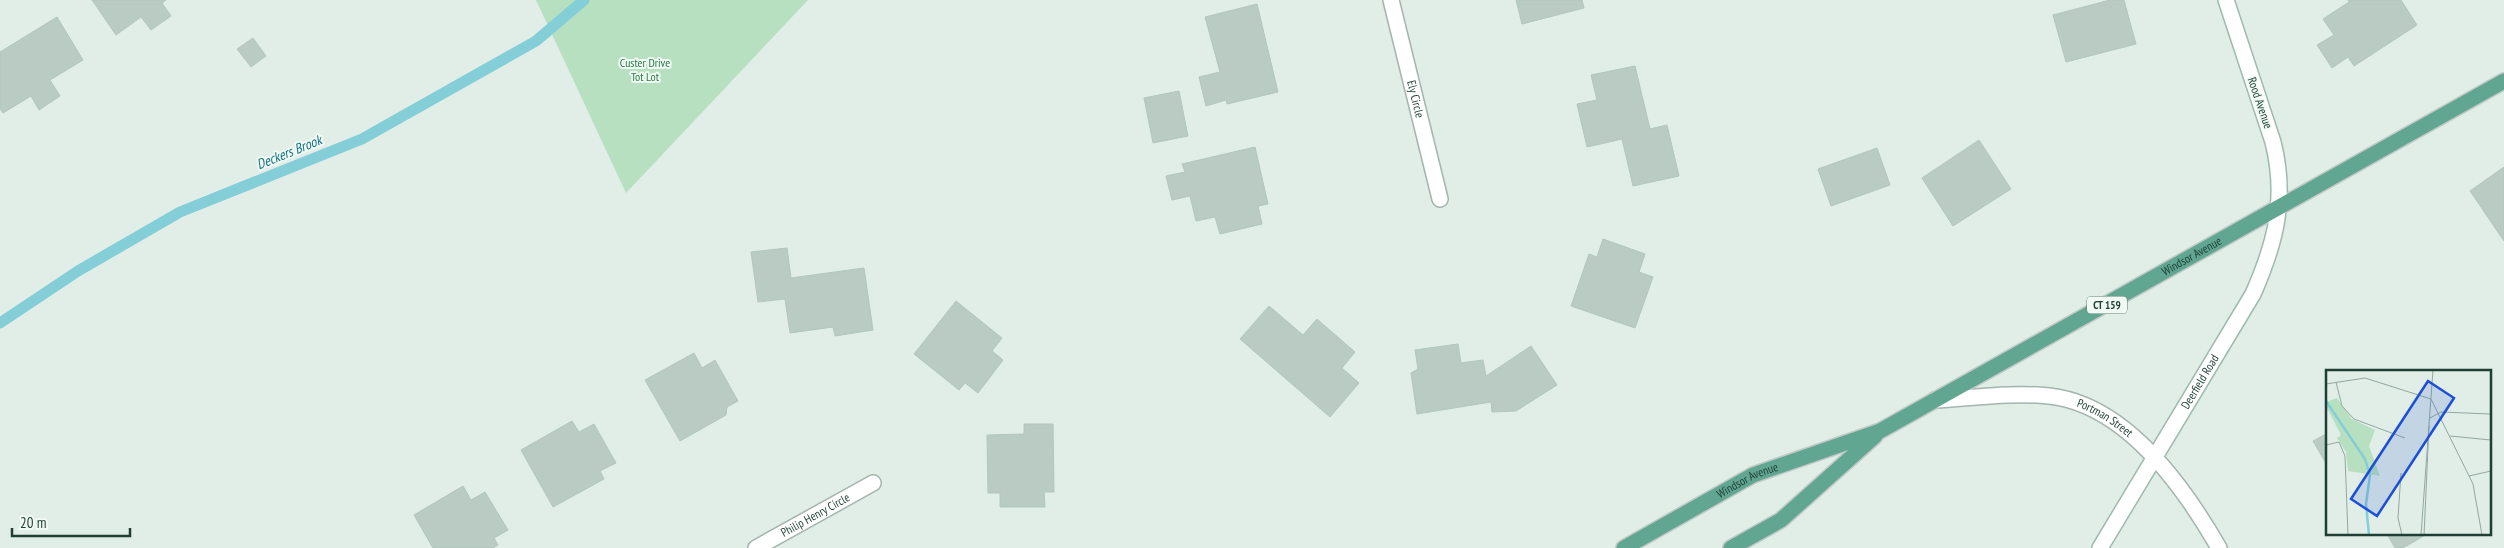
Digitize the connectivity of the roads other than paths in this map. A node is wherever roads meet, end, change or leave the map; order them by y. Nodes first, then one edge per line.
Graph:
1 (1391, 0) edge
2 (2226, 0) edge
3 (2504, 82) edge
4 (1440, 199) dead end
5 (2278, 209) junction
6 (1935, 400) junction
7 (1880, 431) junction
8 (2155, 458) junction
9 (873, 483) dead end
10 (756, 548) edge
11 (1624, 548) edge
12 (1731, 548) edge
13 (2100, 548) edge
14 (2219, 548) edge

1 - 4 street, Ely Circle
2 - 5 street, Rood Avenue
3 - 5 main road, Windsor Avenue / CT 159
5 - 6 main road, Windsor Avenue / CT 159
5 - 8 street, Deerfield Road
6 - 7 main road, Windsor Avenue / CT 159
6 - 8 street, Portman Street
7 - 11 main road, Windsor Avenue / CT 159
7 - 12 main road, Windsor Avenue / CT 159
8 - 13 street, Deerfield Road
8 - 14 street, Portman Street
9 - 10 street, Philip Henry Circle

